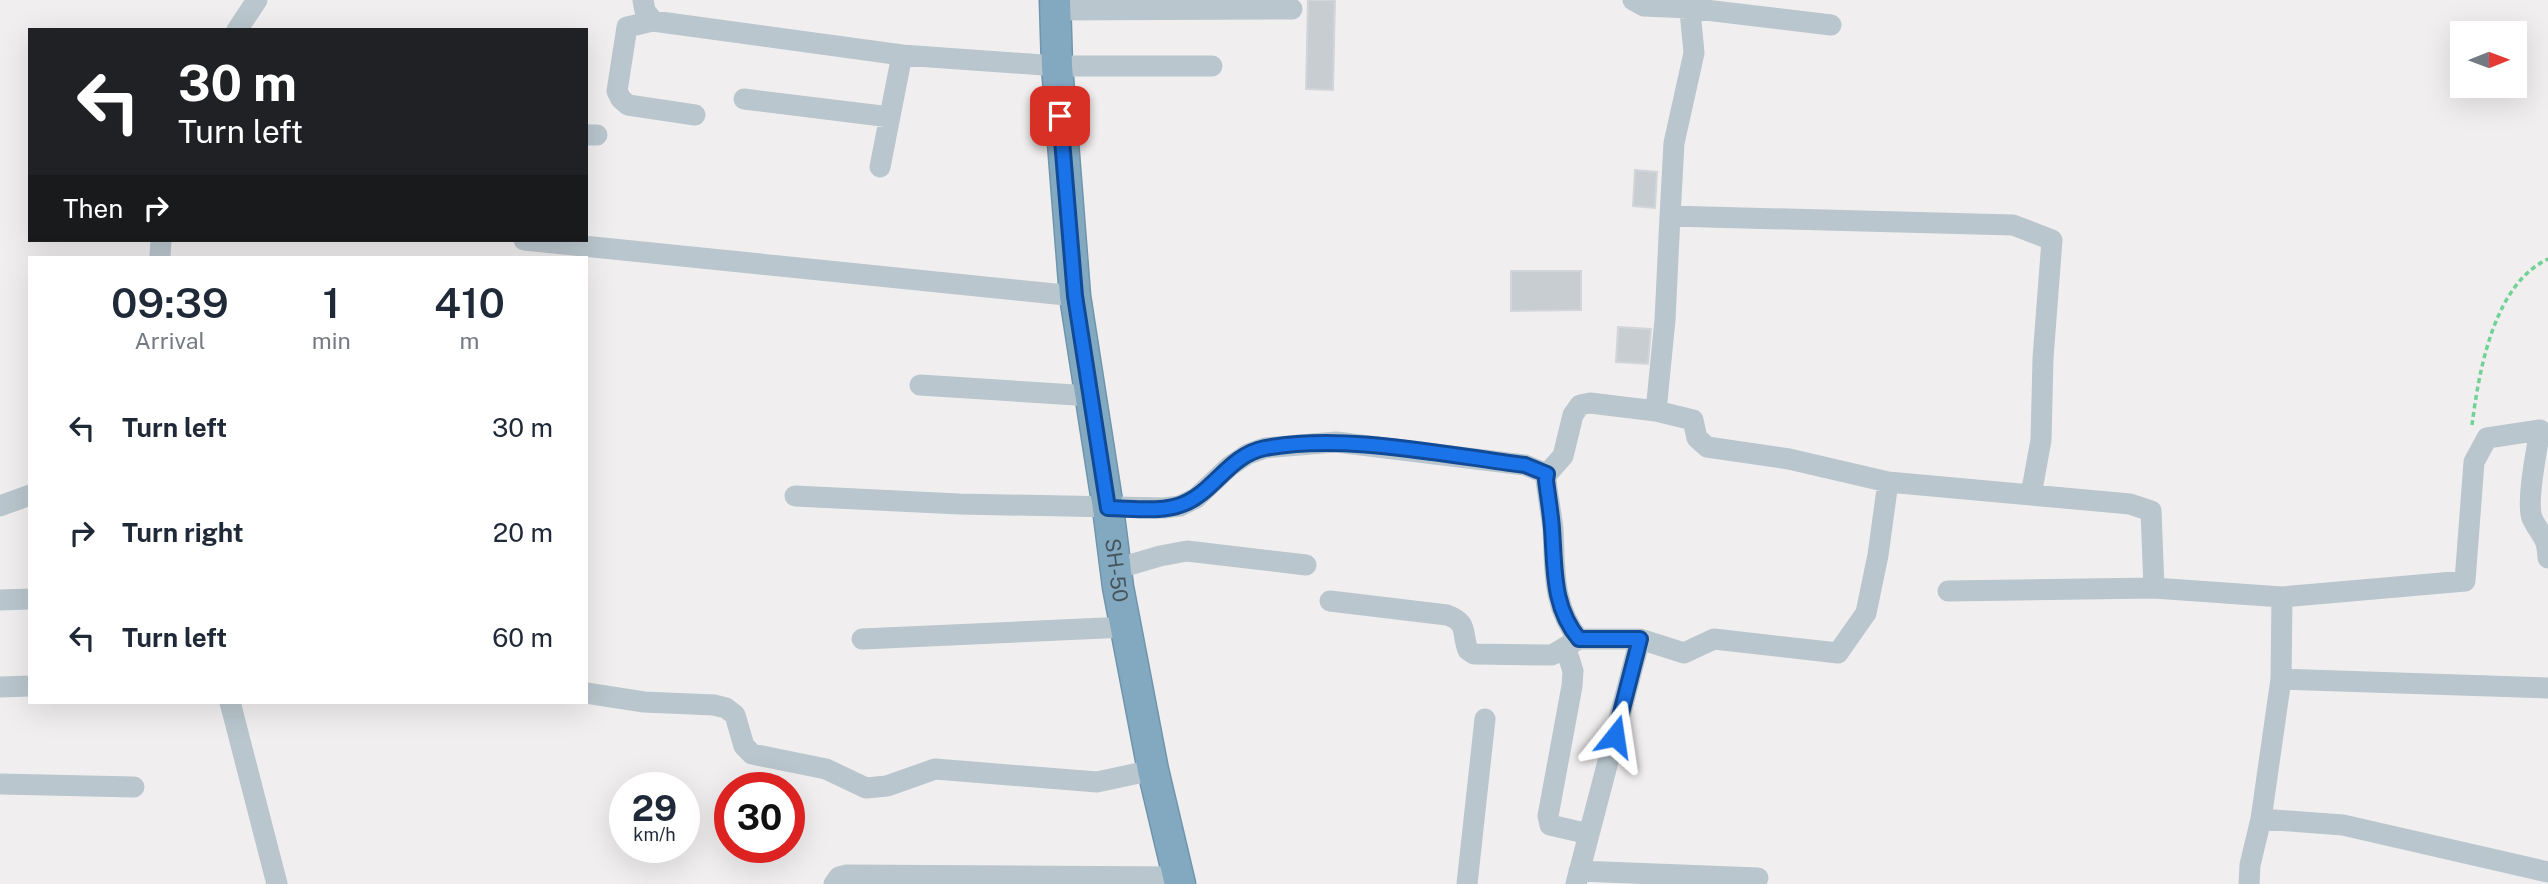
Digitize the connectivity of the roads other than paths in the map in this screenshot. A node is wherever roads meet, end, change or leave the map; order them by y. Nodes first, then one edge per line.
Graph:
1 (257, 0) edge
2 (643, 0) edge
3 (1633, 0) edge
4 (1689, 4) edge
5 (1055, 5) edge
6 (1292, 9) dead end
7 (653, 21) junction
8 (1831, 25) dead end
9 (238, 28) edge
10 (902, 55) junction
11 (1057, 66) junction
12 (1212, 66) dead end
13 (744, 99) dead end
14 (695, 115) dead end
15 (890, 117) junction
16 (880, 167) dead end
17 (1670, 216) junction
18 (541, 242) edge
19 (1075, 296) junction
20 (920, 385) dead end
21 (1091, 396) junction
22 (1656, 411) junction
23 (1547, 474) junction
24 (1888, 482) junction
25 (2031, 495) junction
26 (28, 496) edge
27 (795, 496) dead end
28 (0, 506) edge
29 (1108, 508) junction
30 (2548, 558) edge
31 (1306, 565) dead end
32 (1116, 569) junction
33 (2154, 588) junction
34 (1948, 591) dead end
35 (2282, 597) junction
36 (28, 599) edge
37 (0, 600) edge
38 (1330, 601) dead end
39 (1126, 626) junction
40 (862, 639) dead end
41 (1640, 639) junction
42 (1572, 644) junction
43 (2281, 679) junction
44 (28, 686) edge
45 (0, 687) edge
46 (2548, 688) edge
47 (588, 694) edge
48 (231, 704) edge
49 (1485, 719) dead end
50 (1153, 770) junction
51 (0, 784) edge
52 (134, 787) dead end
53 (2261, 819) junction
54 (1589, 834) junction
55 (2548, 872) edge
56 (1578, 877) edge
57 (1758, 878) dead end
58 (1179, 881) edge
59 (278, 884) edge
60 (834, 884) edge
61 (1467, 884) edge
62 (2249, 884) edge

1 - 9 street
2 - 7 street
3 - 4 street
4 - 8 street
4 - 17 street
5 - 6 street
5 - 11 highway, SH-50
7 - 10 street
7 - 14 street
10 - 11 street
10 - 15 street
11 - 12 street
11 - 19 highway, SH-50
13 - 15 street
15 - 16 street
17 - 22 street
17 - 25 street
18 - 19 street
19 - 21 highway, SH-50
20 - 21 street
21 - 29 highway, SH-50
22 - 23 street
22 - 24 street
23 - 29 street
23 - 42 street
24 - 25 street
24 - 41 street
25 - 33 street
26 - 28 street
27 - 29 street
29 - 32 highway, SH-50
30 - 35 street
31 - 32 street
32 - 39 highway, SH-50
33 - 34 street
33 - 35 street
35 - 43 street
36 - 37 street
38 - 42 street
39 - 40 street
39 - 50 highway, SH-50
41 - 42 street
41 - 54 street
42 - 54 street
43 - 46 street
43 - 53 street
44 - 45 street
47 - 50 street
48 - 59 street
49 - 61 street
50 - 58 highway, SH-50
51 - 52 street
53 - 55 street
53 - 62 street
54 - 56 street
56 - 57 street
58 - 60 street

